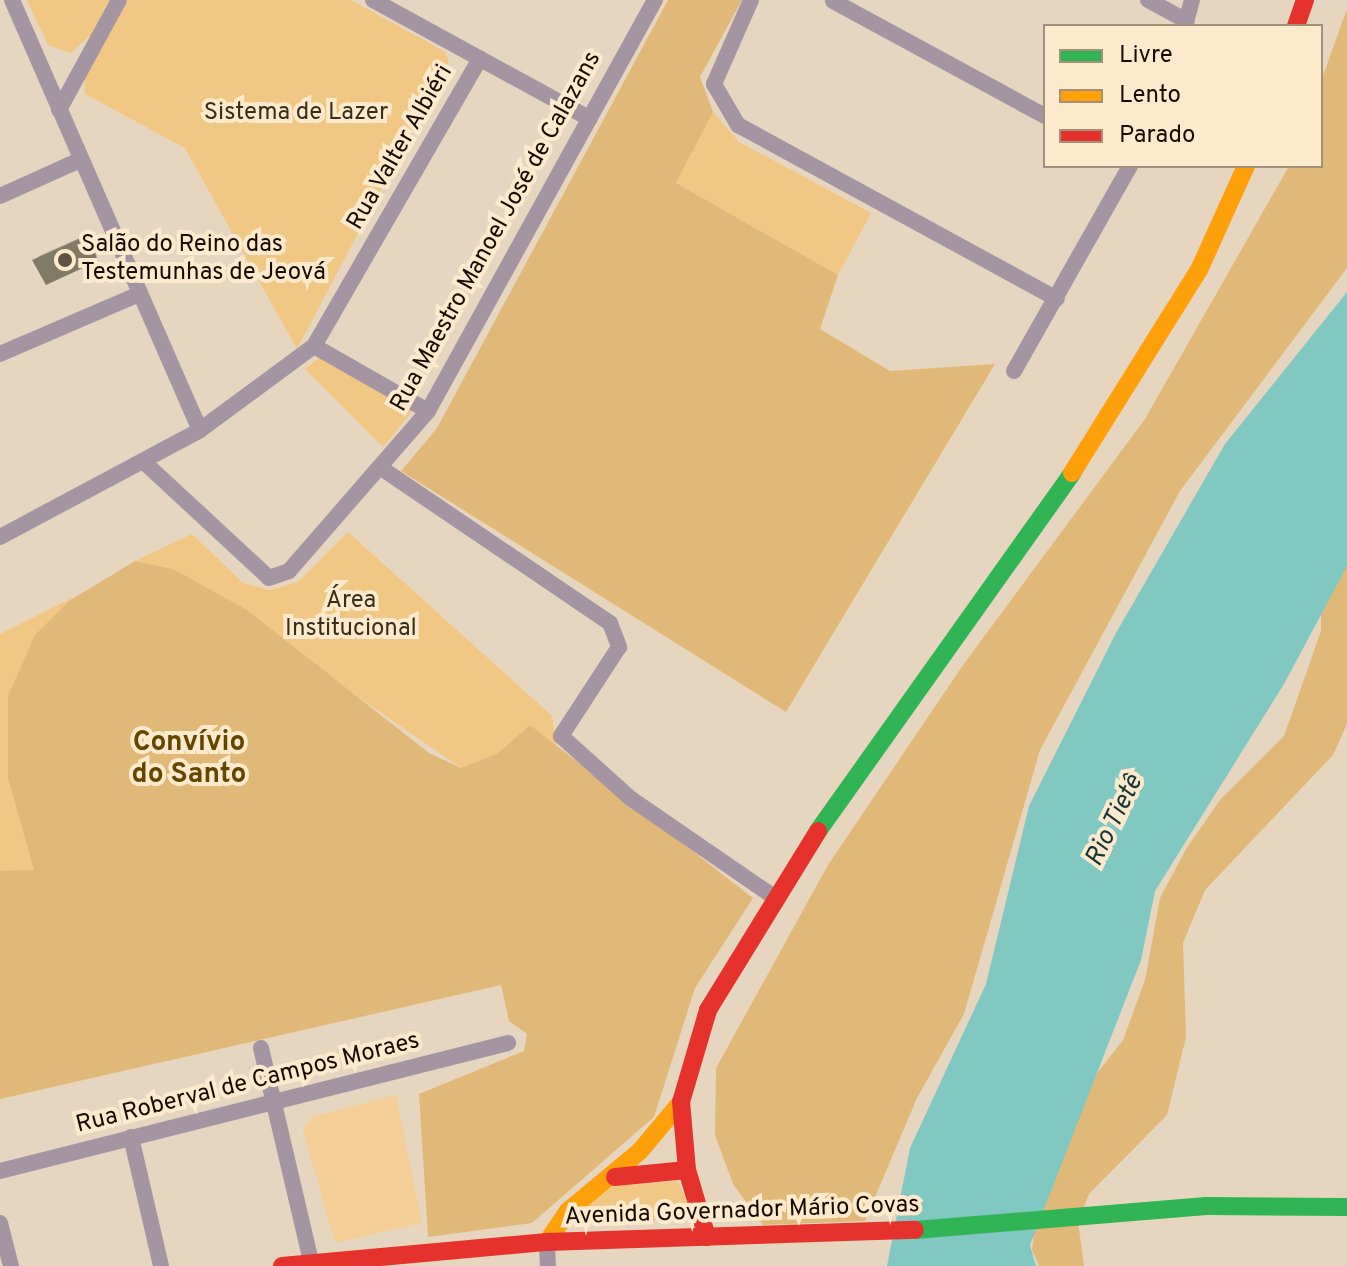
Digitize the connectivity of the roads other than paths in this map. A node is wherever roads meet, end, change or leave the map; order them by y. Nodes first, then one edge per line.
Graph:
1 (12, 0) edge
2 (119, 0) edge
3 (373, 0) edge
4 (655, 0) edge
5 (751, 0) edge
6 (1148, 0) edge
7 (1192, 0) edge
8 (1305, 0) edge
9 (833, 1) edge
10 (1186, 24) edge
11 (1297, 24) edge
12 (480, 58) junction
13 (59, 110) junction
14 (1043, 115) edge
15 (590, 119) junction
16 (78, 161) junction
17 (1129, 168) edge
18 (1245, 168) edge
19 (0, 196) edge
20 (139, 294) junction
21 (1057, 299) junction
22 (314, 346) junction
23 (0, 354) edge
24 (1014, 371) dead end
25 (428, 411) junction
26 (200, 430) junction
27 (145, 463) junction
28 (384, 470) junction
29 (0, 537) edge
30 (774, 897) junction
31 (508, 1043) dead end
32 (261, 1048) dead end
33 (272, 1102) junction
34 (681, 1102) junction
35 (131, 1137) junction
36 (687, 1170) junction
37 (0, 1171) edge
38 (602, 1181) junction
39 (1347, 1207) edge
40 (0, 1223) edge
41 (707, 1237) junction
42 (547, 1242) junction
43 (311, 1261) junction
44 (407, 1261) edge
45 (11, 1266) edge
46 (161, 1266) edge
47 (282, 1266) edge
48 (548, 1266) edge

1 - 13 street
2 - 13 street
3 - 12 street
4 - 15 street, Rua Maestro Manoel José de Calazans
5 - 21 street
6 - 10 street
7 - 10 street
8 - 11 street
9 - 14 street
12 - 15 street
12 - 22 street, Rua Valter Albiéri
13 - 16 street
15 - 25 street, Rua Maestro Manoel José de Calazans
16 - 19 street
16 - 20 street
17 - 21 street
18 - 30 street
20 - 23 street
20 - 26 street
21 - 24 street
22 - 25 street
22 - 26 street, Rua Valter Albiéri
25 - 28 street, Rua Maestro Manoel José de Calazans
26 - 27 street, Rua Valter Albiéri
27 - 28 street, Rua Maestro Manoel José de Calazans
27 - 29 street, Rua Valter Albiéri
28 - 30 street
30 - 34 street
31 - 33 street, Rua Roberval de Campos Moraes
32 - 33 street
33 - 35 street, Rua Roberval de Campos Moraes
33 - 43 street
34 - 36 street
34 - 38 street
35 - 37 street, Rua Roberval de Campos Moraes
35 - 46 street
36 - 38 street
36 - 41 street
38 - 42 street
39 - 41 street, Avenida Governador Mário Covas
40 - 45 street
41 - 42 street, Avenida Governador Mário Covas
42 - 44 street, Avenida Governador Mário Covas
42 - 48 street
43 - 44 street, Avenida Governador Mário Covas
43 - 47 street, Avenida Governador Mário Covas

